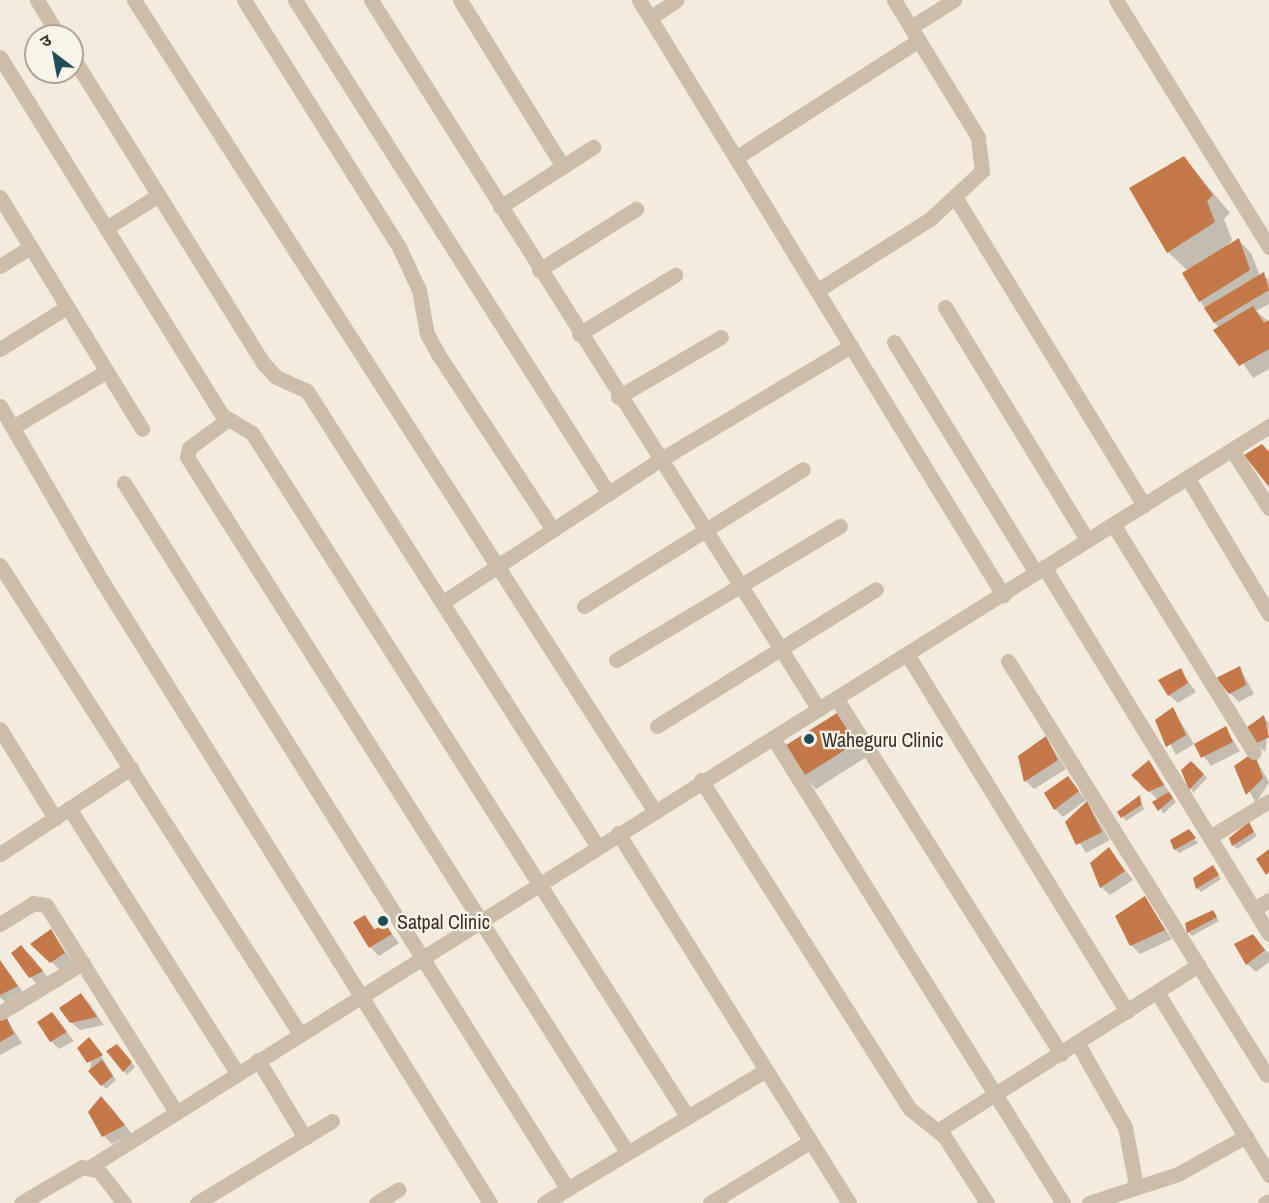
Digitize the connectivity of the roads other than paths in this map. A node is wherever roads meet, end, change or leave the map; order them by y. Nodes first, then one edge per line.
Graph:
1 (37, 0) edge
2 (134, 0) edge
3 (244, 0) edge
4 (295, 0) edge
5 (371, 0) edge
6 (460, 0) edge
7 (639, 0) edge
8 (677, 0) edge
9 (894, 0) edge
10 (954, 0) edge
11 (1116, 0) edge
12 (650, 18) junction
13 (52, 24) edge
14 (911, 27) junction
15 (919, 40) junction
16 (0, 57) edge
17 (84, 75) edge
18 (593, 147) dead end
19 (737, 157) junction
20 (562, 167) junction
21 (159, 195) junction
22 (0, 197) edge
23 (957, 200) junction
24 (500, 207) junction
25 (636, 209) dead end
26 (105, 228) junction
27 (31, 247) junction
28 (1269, 247) edge
29 (0, 266) edge
30 (539, 270) junction
31 (675, 275) dead end
32 (818, 290) junction
33 (67, 307) junction
34 (945, 307) dead end
35 (579, 334) junction
36 (721, 337) dead end
37 (894, 342) dead end
38 (851, 346) junction
39 (0, 349) edge
40 (107, 371) junction
41 (618, 398) junction
42 (0, 406) edge
43 (227, 420) junction
44 (1269, 426) edge
45 (13, 427) junction
46 (142, 429) dead end
47 (1232, 450) junction
48 (658, 462) junction
49 (803, 469) dead end
50 (1187, 477) junction
51 (124, 483) dead end
52 (609, 494) junction
53 (1144, 505) junction
54 (1269, 508) edge
55 (1113, 524) junction
56 (840, 526) dead end
57 (553, 530) junction
58 (704, 532) junction
59 (1087, 540) junction
60 (0, 565) edge
61 (501, 567) junction
62 (1040, 570) junction
63 (740, 587) junction
64 (876, 589) dead end
65 (1003, 595) junction
66 (443, 602) junction
67 (584, 606) dead end
68 (1269, 614) edge
69 (780, 649) junction
70 (907, 654) junction
71 (616, 660) dead end
72 (1008, 661) dead end
73 (836, 698) junction
74 (818, 708) junction
75 (657, 726) dead end
76 (0, 729) edge
77 (773, 738) junction
78 (1254, 752) dead end
79 (131, 768) junction
80 (701, 780) junction
81 (1269, 801) edge
82 (69, 808) junction
83 (654, 810) junction
84 (55, 818) junction
85 (618, 833) junction
86 (1210, 837) junction
87 (598, 846) junction
88 (0, 854) edge
89 (541, 882) junction
90 (1269, 900) edge
91 (1254, 909) junction
92 (479, 922) junction
93 (0, 924) edge
94 (1269, 934) edge
95 (420, 957) junction
96 (83, 963) junction
97 (1199, 965) junction
98 (1157, 992) junction
99 (360, 996) junction
100 (1127, 1012) junction
101 (0, 1013) edge
102 (300, 1034) junction
103 (1078, 1044) junction
104 (1062, 1054) junction
105 (258, 1060) junction
106 (763, 1072) junction
107 (237, 1073) junction
108 (1267, 1075) dead end
109 (996, 1097) junction
110 (176, 1111) junction
111 (687, 1116) junction
112 (332, 1121) dead end
113 (937, 1131) junction
114 (1245, 1136) junction
115 (305, 1138) junction
116 (808, 1143) junction
117 (627, 1152) junction
118 (90, 1167) junction
119 (1269, 1175) edge
120 (1136, 1186) junction
121 (567, 1188) junction
122 (398, 1190) dead end
123 (1269, 1200) edge
124 (21, 1203) edge
125 (124, 1203) edge
126 (197, 1203) edge
127 (376, 1203) edge
128 (490, 1203) edge
129 (544, 1203) edge
130 (710, 1203) edge
131 (849, 1203) edge
132 (987, 1203) edge
133 (1063, 1203) edge
134 (1089, 1203) edge
135 (1265, 1203) edge

1 - 13 street
2 - 61 street
3 - 57 street
4 - 52 street
5 - 24 street
6 - 20 street
7 - 12 street
8 - 12 street
9 - 14 street
10 - 14 street
11 - 28 street
12 - 19 street
14 - 15 street
15 - 19 street
15 - 23 street
16 - 26 street
17 - 21 street
18 - 20 street
19 - 32 street
20 - 24 street
21 - 26 street
21 - 66 street
22 - 27 street
23 - 32 street
23 - 53 street
24 - 30 street
25 - 30 street
26 - 43 street
27 - 29 street
27 - 33 street
30 - 35 street
31 - 35 street
32 - 38 street
33 - 39 street
33 - 40 street
34 - 59 street
35 - 41 street
36 - 41 street
37 - 62 street
38 - 48 street
38 - 65 street
40 - 45 street
40 - 46 street
41 - 48 street
42 - 45 street
43 - 89 street
43 - 92 street
44 - 47 street
45 - 99 street
47 - 50 street
47 - 54 street
48 - 52 street
48 - 58 street
49 - 58 street
50 - 53 street
50 - 68 street
51 - 95 street
52 - 57 street
53 - 55 street
55 - 59 street
55 - 78 street
56 - 63 street
57 - 61 street
58 - 63 street
58 - 67 street
59 - 62 street
60 - 79 street
61 - 66 street
61 - 83 street
62 - 65 street
62 - 86 street
63 - 69 street
63 - 71 street
64 - 69 street
65 - 70 street
66 - 87 street
69 - 74 street
69 - 75 street
70 - 73 street
70 - 100 street
72 - 97 street
73 - 74 street
73 - 104 street
74 - 77 street
76 - 84 street
77 - 80 street
77 - 109 street
79 - 82 street
79 - 102 street
80 - 83 street
80 - 113 street
81 - 86 street
82 - 84 street
82 - 107 street
83 - 85 street
84 - 88 street
85 - 87 street
85 - 106 street
86 - 91 street
87 - 89 street
89 - 92 street
89 - 111 street
90 - 91 street
91 - 94 street
92 - 95 street
92 - 117 street
93 - 96 street
95 - 99 street
95 - 121 street
96 - 101 street
96 - 110 street
97 - 98 street
97 - 108 street
98 - 100 street
98 - 114 street
99 - 102 street
99 - 128 street
100 - 103 street
102 - 105 street
103 - 104 street
103 - 120 street
104 - 109 street
105 - 107 street
105 - 115 street
106 - 111 street
106 - 116 street
107 - 110 street
109 - 113 street
109 - 133 street
110 - 118 street
111 - 117 street
112 - 115 street
113 - 132 street
114 - 119 street
114 - 120 street
115 - 126 street
116 - 130 street
116 - 131 street
117 - 121 street
118 - 124 street
118 - 125 street
120 - 134 street
121 - 129 street
122 - 127 street
123 - 135 street

